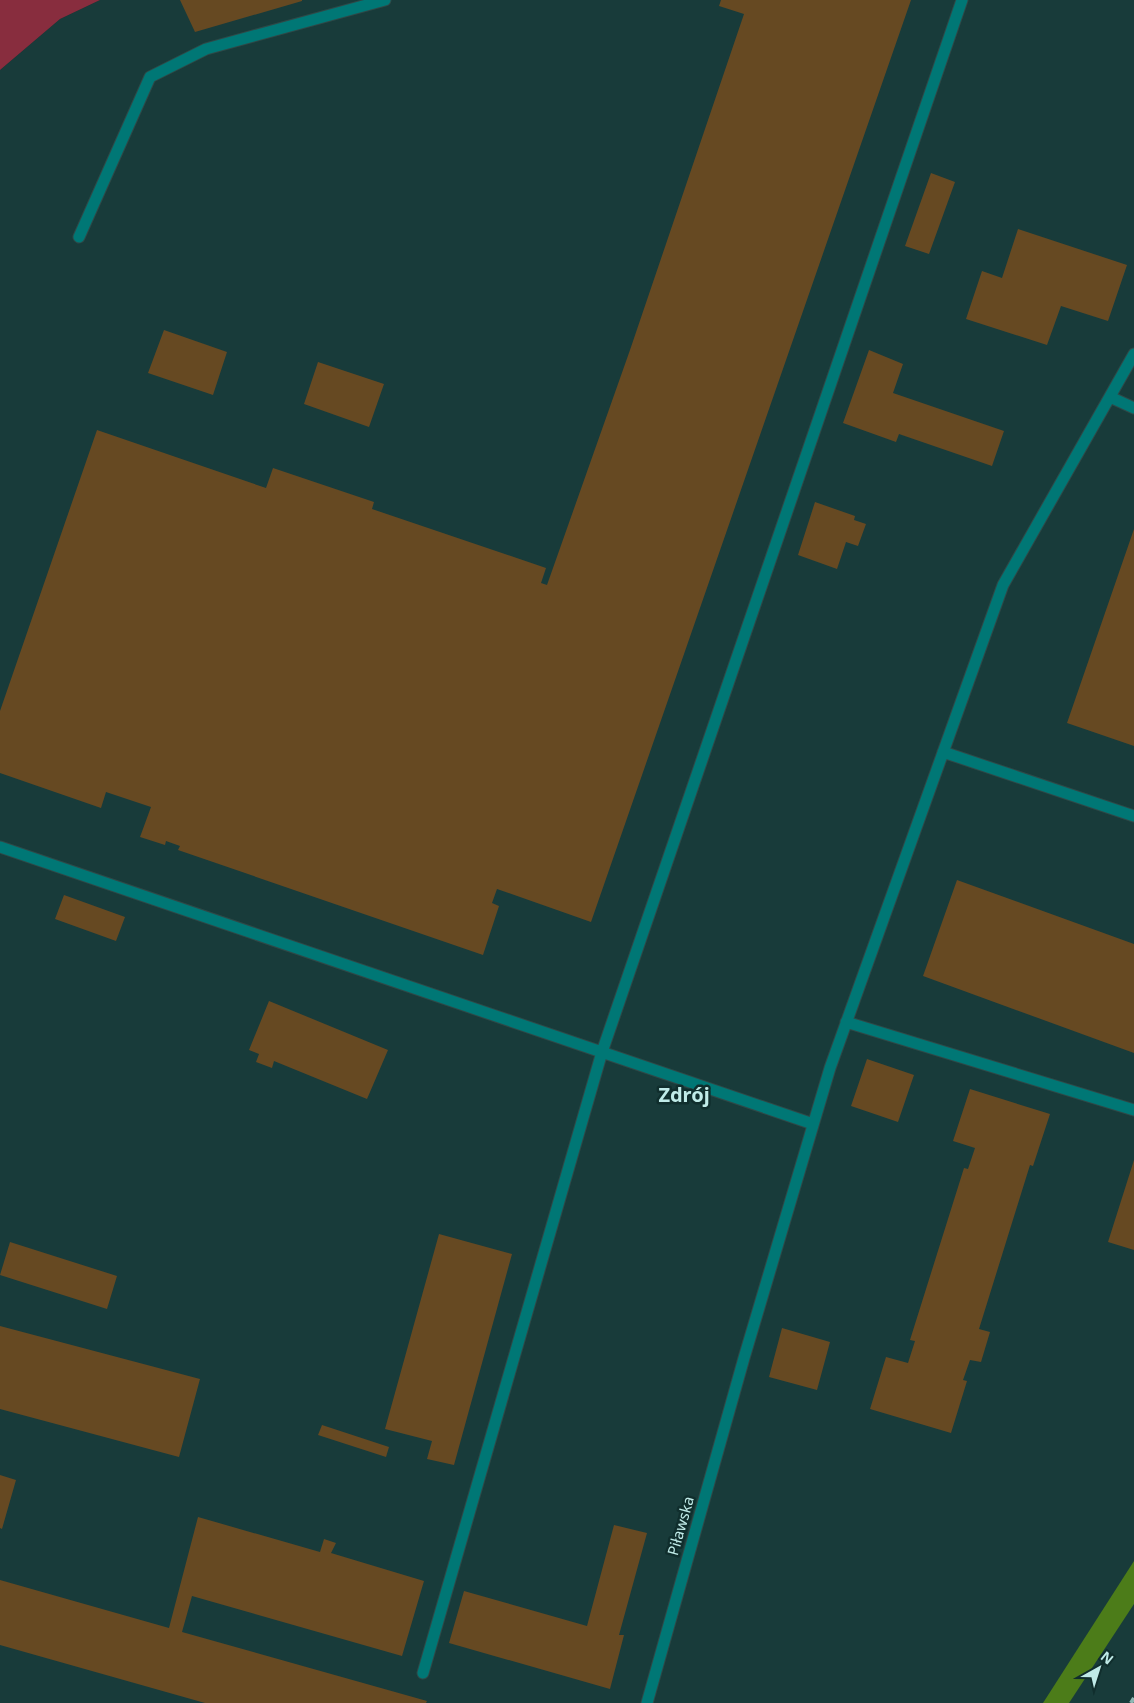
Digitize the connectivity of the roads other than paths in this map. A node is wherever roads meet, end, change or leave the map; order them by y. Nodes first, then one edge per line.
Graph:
1 (385, 0) edge
2 (962, 0) edge
3 (79, 237) dead end
4 (1134, 354) edge
5 (1110, 397) junction
6 (1134, 408) edge
7 (943, 752) junction
8 (1134, 816) edge
9 (0, 847) edge
10 (846, 1022) junction
11 (602, 1052) junction
12 (1134, 1110) edge
13 (813, 1124) junction
14 (423, 1673) dead end
15 (647, 1703) edge

1 - 3 lane
2 - 11 lane
4 - 5 lane, Piławska
5 - 6 lane
5 - 7 lane, Piławska
7 - 8 lane
7 - 10 lane, Piławska
9 - 11 lane
10 - 12 lane
10 - 13 lane, Piławska
11 - 13 lane
11 - 14 lane
13 - 15 lane, Piławska

